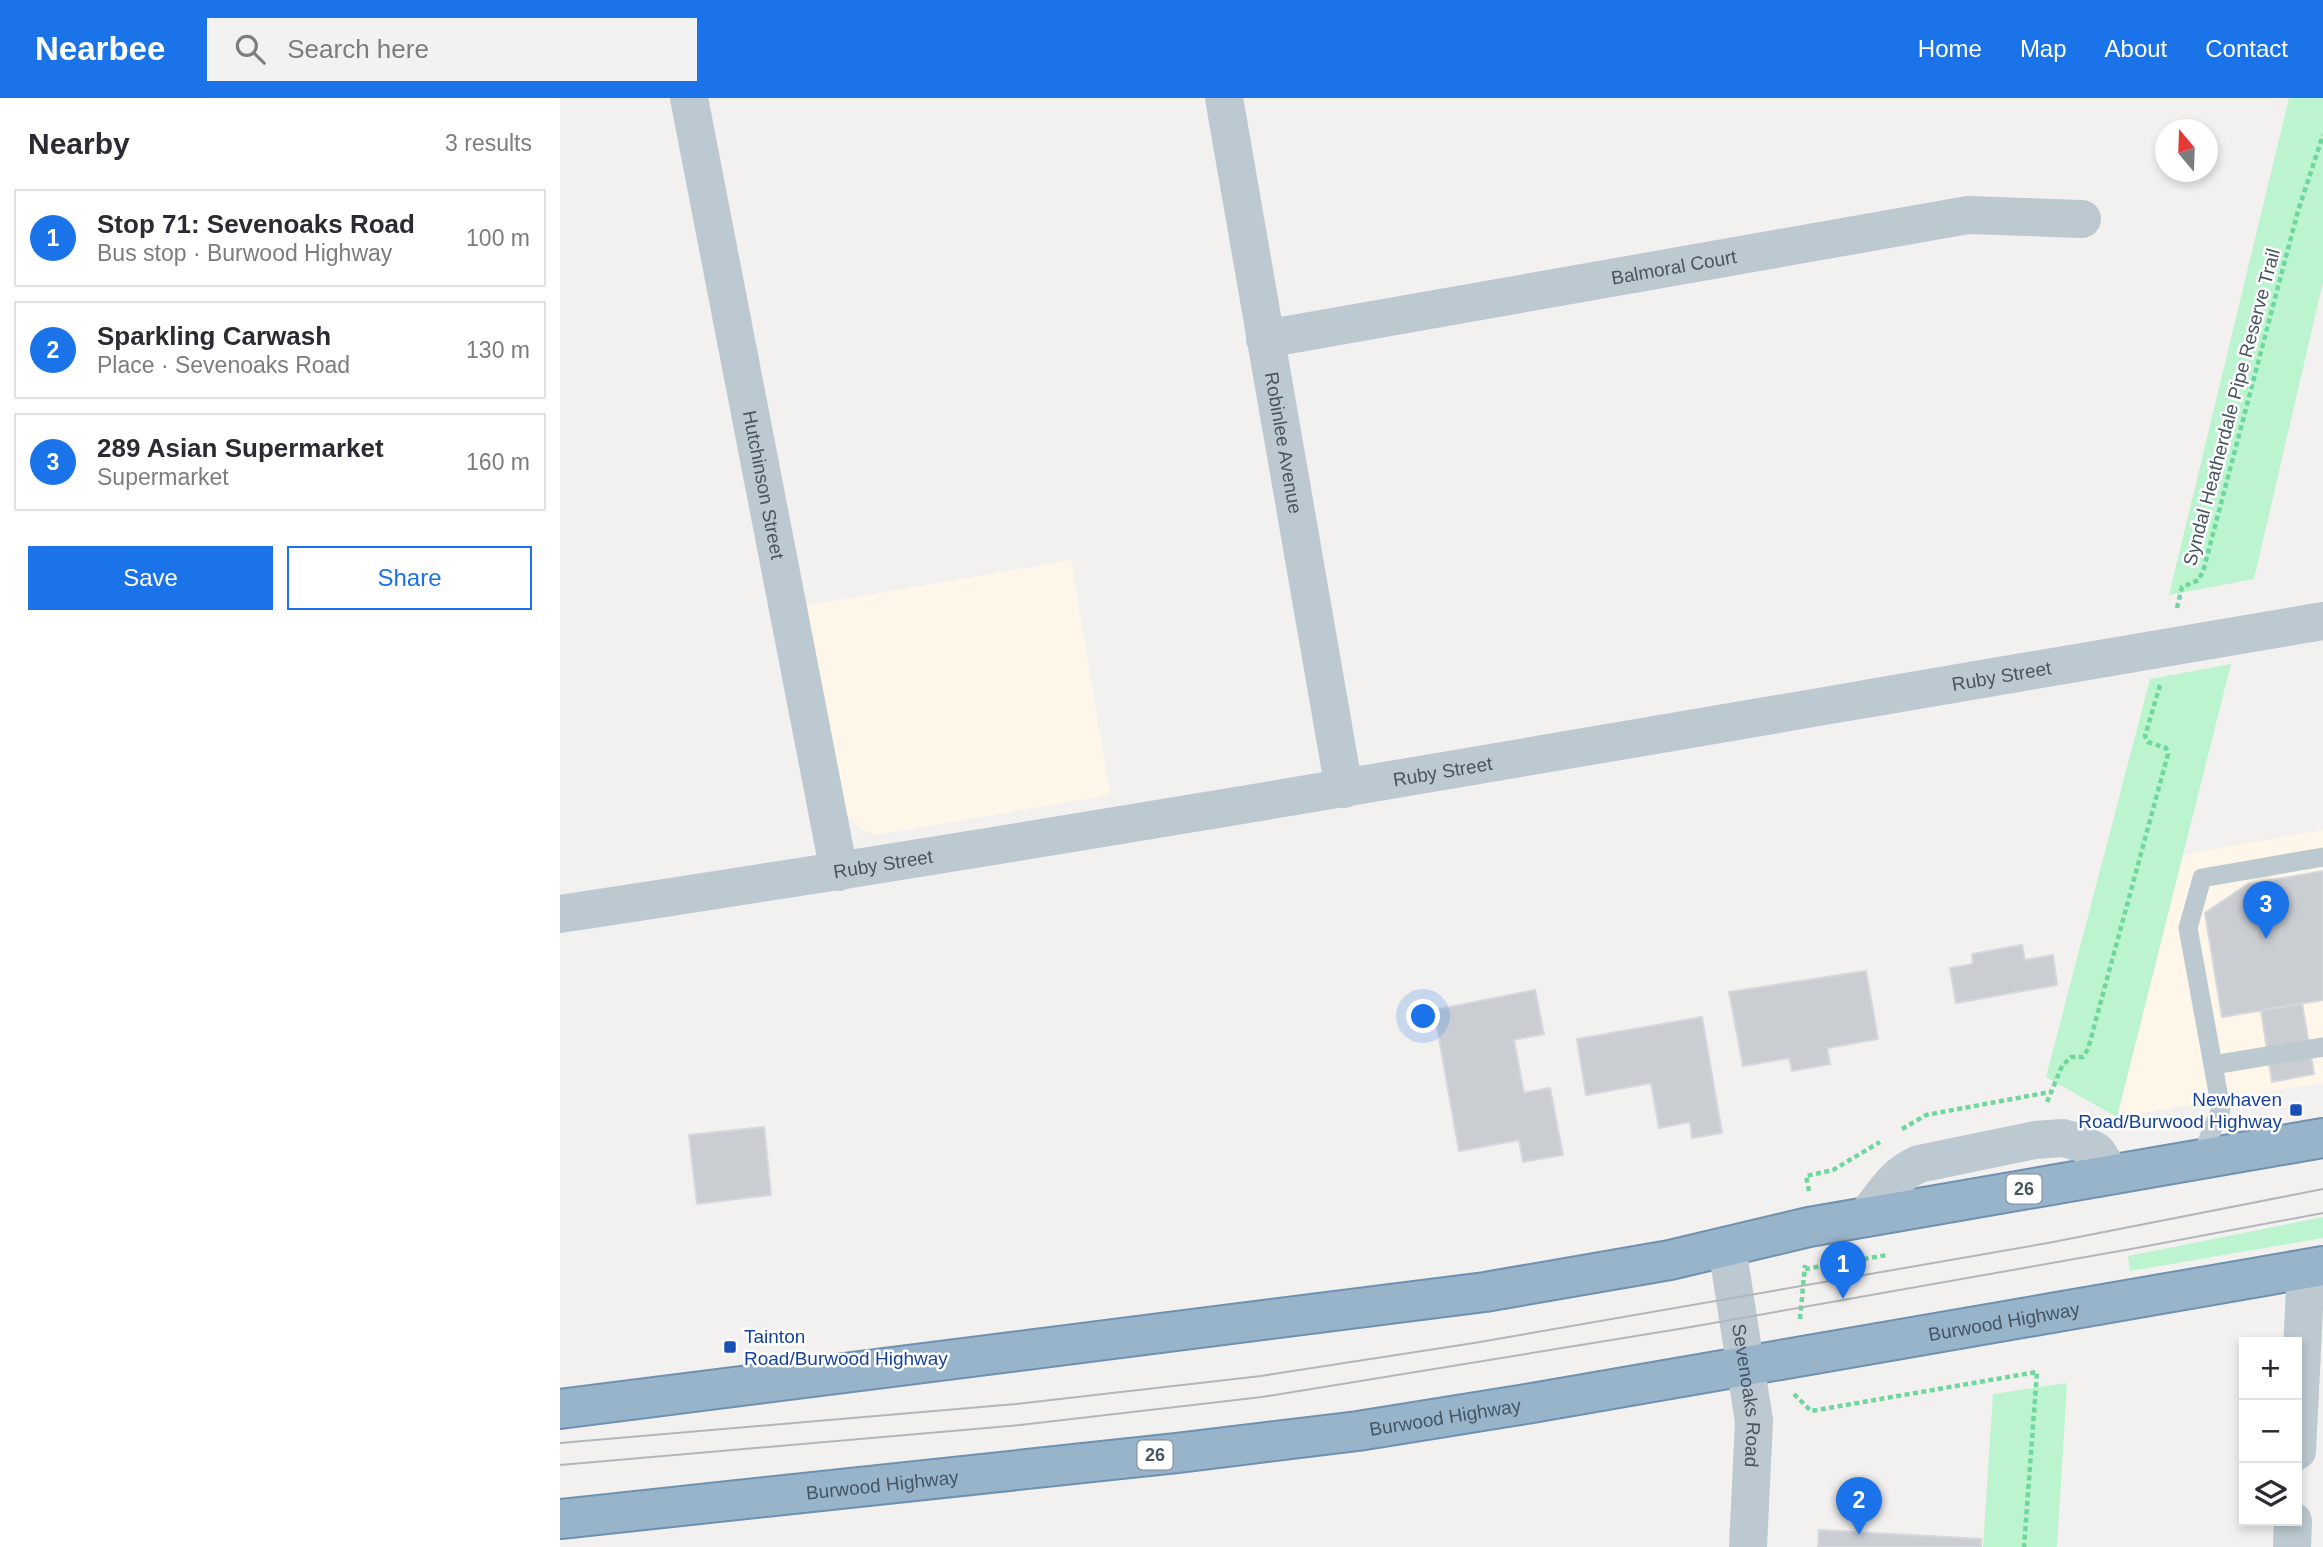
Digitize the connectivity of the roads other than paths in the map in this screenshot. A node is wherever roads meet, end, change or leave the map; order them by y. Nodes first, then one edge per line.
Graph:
1 (689, 98) edge
2 (1224, 98) edge
3 (2082, 219) dead end
4 (1265, 339) junction
5 (2323, 621) edge
6 (1344, 789) junction
7 (2323, 857) edge
8 (839, 872) junction
9 (560, 914) edge
10 (2323, 1047) edge
11 (2213, 1065) junction
12 (2323, 1138) edge
13 (2200, 1159) junction
14 (2111, 1175) junction
15 (1866, 1217) junction
16 (1727, 1247) junction
17 (2314, 1268) edge
18 (1746, 1365) junction
19 (2302, 1400) edge
20 (560, 1409) edge
21 (560, 1519) edge
22 (2293, 1526) edge
23 (1748, 1547) edge
24 (2292, 1547) edge

1 - 8 street, Hutchinson Street
2 - 4 street, Robinlee Avenue
3 - 4 street, Balmoral Court
4 - 6 street, Robinlee Avenue
5 - 6 street, Ruby Street
6 - 8 street, Ruby Street
7 - 11 lane
8 - 9 street, Ruby Street
10 - 11 lane
11 - 13 lane
12 - 13 highway, 26
13 - 14 highway, 26
14 - 15 highway, 26
14 - 15 street
15 - 16 highway, 26
16 - 18 street, Sevenoaks Road
16 - 20 highway, 26
17 - 18 highway, Burwood Highway / 26
17 - 19 street
18 - 21 highway, Burwood Highway / 26
18 - 23 street, Sevenoaks Road
22 - 24 street

